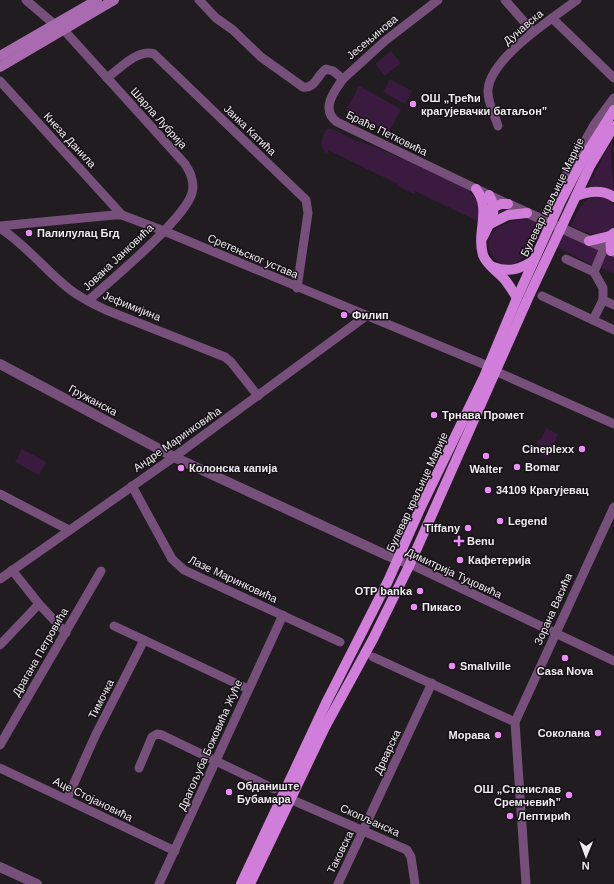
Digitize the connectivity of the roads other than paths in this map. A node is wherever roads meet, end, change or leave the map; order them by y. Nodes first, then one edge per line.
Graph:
1 (26, 0) edge
2 (97, 0) edge
3 (114, 0) edge
4 (199, 0) edge
5 (438, 0) edge
6 (505, 0) edge
7 (577, 0) edge
8 (552, 18) junction
9 (58, 27) junction
10 (533, 32) junction
11 (0, 56) edge
12 (0, 67) edge
13 (107, 78) junction
14 (614, 78) edge
15 (343, 79) junction
16 (0, 81) edge
17 (614, 98) edge
18 (614, 110) edge
19 (498, 126) dead end
20 (614, 126) edge
21 (567, 173) dead end
22 (476, 189) junction
23 (489, 195) junction
24 (576, 196) junction
25 (614, 197) edge
26 (508, 204) junction
27 (494, 206) junction
28 (527, 213) junction
29 (122, 215) junction
30 (487, 223) junction
31 (0, 227) edge
32 (164, 231) junction
33 (612, 234) edge
34 (589, 241) junction
35 (546, 247) junction
36 (611, 250) edge
37 (534, 260) junction
38 (566, 260) dead end
39 (490, 265) junction
40 (594, 272) junction
41 (297, 288) junction
42 (542, 296) dead end
43 (517, 298) junction
44 (603, 300) junction
45 (88, 301) junction
46 (614, 305) edge
47 (366, 316) junction
48 (593, 320) junction
49 (614, 330) edge
50 (0, 364) edge
51 (492, 369) junction
52 (258, 396) junction
53 (614, 424) edge
54 (174, 457) junction
55 (132, 486) junction
56 (0, 494) edge
57 (614, 506) edge
58 (610, 525) edge
59 (69, 530) junction
60 (397, 560) junction
61 (410, 564) junction
62 (12, 570) junction
63 (101, 571) dead end
64 (0, 579) edge
65 (39, 604) junction
66 (283, 616) junction
67 (114, 626) dead end
68 (66, 634) junction
69 (555, 634) junction
70 (144, 640) junction
71 (340, 642) dead end
72 (0, 645) edge
73 (373, 657) dead end
74 (614, 661) edge
75 (432, 683) junction
76 (248, 689) junction
77 (515, 722) junction
78 (0, 745) edge
79 (216, 762) junction
80 (0, 768) edge
81 (139, 768) dead end
82 (274, 789) dead end
83 (67, 799) junction
84 (290, 799) junction
85 (364, 830) junction
86 (174, 851) junction
87 (0, 867) edge
88 (23, 881) edge
89 (38, 884) edge
90 (159, 884) edge
91 (241, 884) edge
92 (250, 884) edge
93 (338, 884) edge
94 (415, 884) edge
95 (526, 884) edge

1 - 9 street, Шарла Лубрија
2 - 9 main road
3 - 9 main road
4 - 15 street
5 - 15 street, Јесењинова
6 - 10 street
7 - 8 street, Дунавска
8 - 10 street, Дунавска
8 - 14 street
9 - 11 main road
9 - 12 main road
9 - 13 street, Шарла Лубрија
10 - 19 street, Дунавска
13 - 32 street, Шарла Лубрија
13 - 41 street, Јанка Катића
15 - 22 street, Браће Петковића
16 - 29 street, Кнеза Данила
17 - 21 street
18 - 35 main road, Булевар краљице Марије
20 - 24 main road, Булевар краљице Марије
22 - 23 street, Браће Петковића
22 - 30 main road
23 - 26 street, Браће Петковића
23 - 27 main road
24 - 25 main road
24 - 35 main road, Булевар краљице Марије
26 - 27 main road
26 - 28 street, Браће Петковића
27 - 30 main road
28 - 30 main road
28 - 34 street, Браће Петковића
29 - 31 street, Сретењског устава
29 - 32 street, Сретењског устава
30 - 39 main road
31 - 45 street, Јефимијина
32 - 41 street, Сретењског устава
32 - 45 street, Јована Јанковића
33 - 34 main road
33 - 36 main road
34 - 36 street, Браће Петковића
35 - 37 main road, Булевар краљице Марије
35 - 51 main road, Булевар краљице Марије
36 - 40 street
37 - 39 main road
37 - 43 main road, Булевар краљице Марије
38 - 40 street
39 - 43 main road
40 - 44 street
41 - 47 street, Сретењског устава
42 - 48 street
43 - 51 main road, Булевар краљице Марије
44 - 46 street
44 - 48 street
45 - 52 street, Јефимијина
47 - 51 street, Сретењског устава
47 - 52 street, Андре Маринковића
48 - 49 street
50 - 54 street, Гружанска
51 - 53 street, Сретењског устава
51 - 60 main road, Булевар краљице Марије
51 - 61 main road, Булевар краљице Марије
52 - 54 street, Андре Маринковића
54 - 55 street, Андре Маринковића
54 - 60 street, Димитрија Туцовића
55 - 59 street, Андре Маринковића
55 - 66 street, Лазе Маринковића
56 - 59 street
57 - 58 street, Зорана Васића
58 - 69 street, Зорана Васића
59 - 62 street, Андре Маринковића
60 - 61 street, Димитрија Туцовића
60 - 91 main road, Булевар краљице Марије
61 - 69 street, Димитрија Туцовића
61 - 84 main road, Булевар краљице Марије
62 - 64 street, Андре Маринковића
62 - 65 street
63 - 68 street, Драгана Петровића
65 - 68 street
65 - 72 street
66 - 71 street, Лазе Маринковића
66 - 76 street, Драгољуба Божовића Жуће
67 - 70 street
68 - 78 street, Драгана Петровића
69 - 74 street, Димитрија Туцовића
69 - 77 street, Зорана Васића
70 - 76 street
70 - 83 street, Тимочка
73 - 75 street
75 - 77 street
75 - 85 street, Дрварска
76 - 79 street, Драгољуба Божовића Жуће
77 - 95 street
79 - 81 street
79 - 82 street
79 - 86 street, Драгољуба Божовића Жуће
80 - 83 street, Аце Стојановића
83 - 86 street, Аце Стојановића
84 - 85 street, Скопљанска
84 - 92 main road, Булевар краљице Марије
85 - 93 street, Таковска
85 - 94 street, Скопљанска
86 - 90 street, Драгољуба Божовића Жуће
87 - 88 street
88 - 89 street

